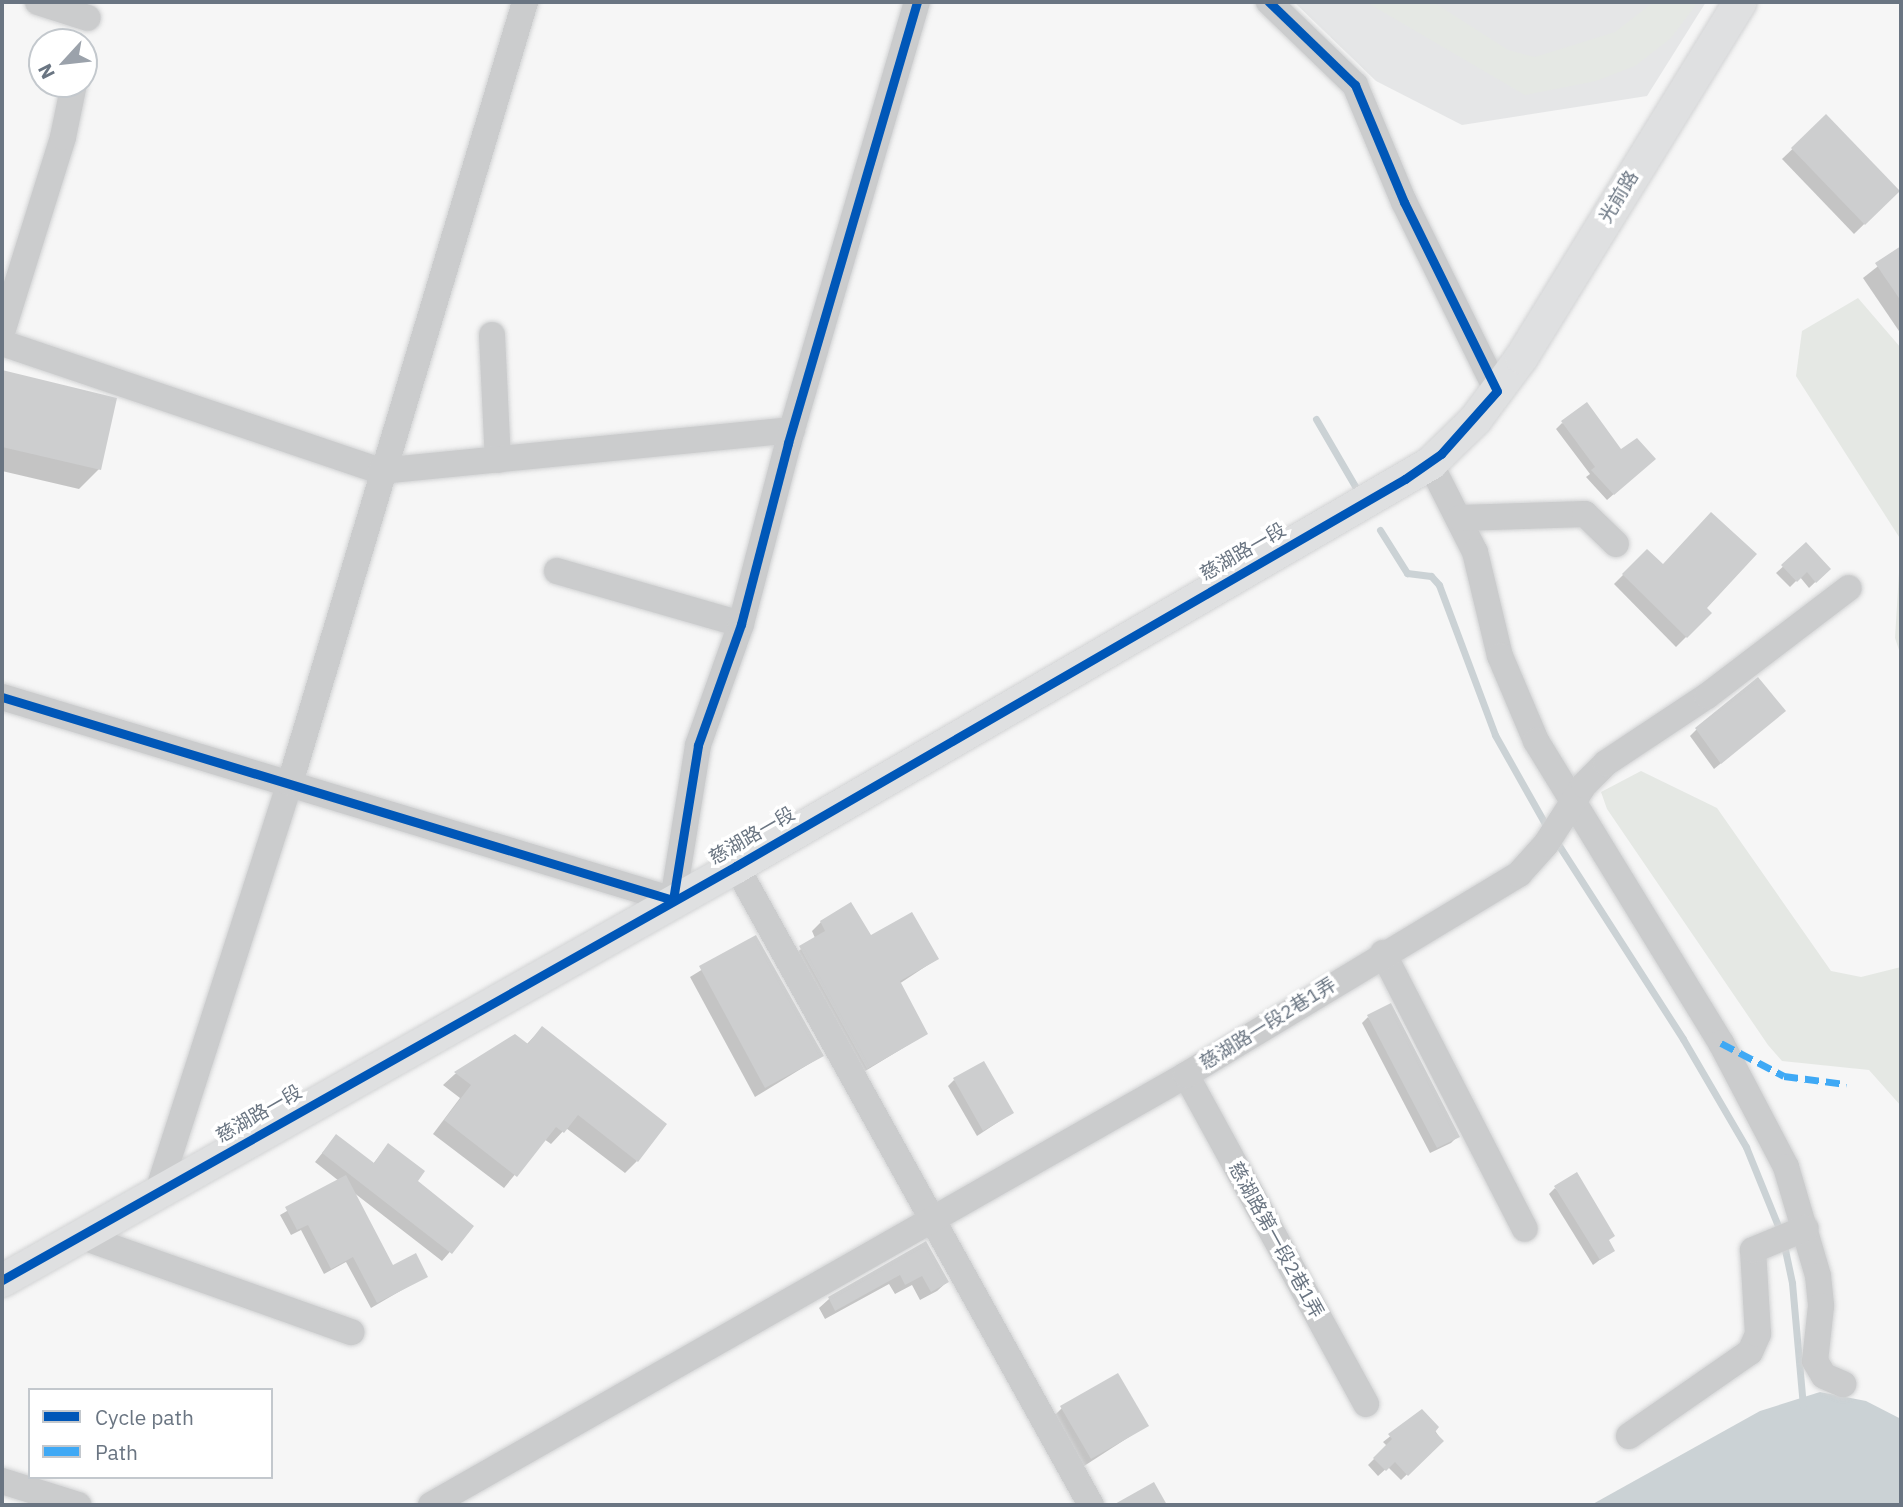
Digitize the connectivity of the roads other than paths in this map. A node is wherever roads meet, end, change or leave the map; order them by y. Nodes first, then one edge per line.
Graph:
1 (38, 2) edge
2 (525, 2) edge
3 (917, 2) edge
4 (1269, 2) edge
5 (1739, 2) edge
6 (87, 21) edge
7 (71, 98) edge
8 (2, 332) edge
9 (492, 335) dead end
10 (2, 343) edge
11 (1497, 391) junction
12 (792, 430) junction
13 (498, 460) junction
14 (1430, 463) junction
15 (381, 471) junction
16 (1460, 518) junction
17 (1616, 544) dead end
18 (557, 571) dead end
19 (1849, 588) dead end
20 (741, 624) junction
21 (2, 697) edge
22 (290, 783) junction
23 (1569, 807) junction
24 (736, 866) junction
25 (673, 900) junction
26 (1383, 953) junction
27 (1186, 1075) junction
28 (158, 1191) junction
29 (933, 1217) junction
30 (1525, 1229) dead end
31 (1803, 1229) junction
32 (80, 1236) junction
33 (2, 1280) edge
34 (351, 1332) dead end
35 (1843, 1384) dead end
36 (1366, 1404) dead end
37 (1629, 1436) dead end
38 (2, 1481) edge
39 (78, 1505) edge
40 (431, 1505) edge
41 (1091, 1505) edge

1 - 6 street
2 - 15 street
3 - 12 street
4 - 11 street
5 - 11 main road, 光前路
7 - 8 street
9 - 13 street
10 - 15 street
11 - 14 main road, 慈湖路一段
12 - 13 street
12 - 20 street
13 - 15 street
14 - 16 street
14 - 24 main road, 慈湖路一段
15 - 22 street
16 - 17 street
16 - 23 street
18 - 20 street
19 - 23 street, 慈湖路一段2巷1弄
20 - 25 street
21 - 22 street
22 - 25 street
22 - 28 street
23 - 26 street, 慈湖路一段2巷1弄
23 - 31 street
24 - 25 main road, 慈湖路一段
24 - 29 street
25 - 28 main road, 慈湖路一段
26 - 27 street, 慈湖路一段2巷1弄
26 - 30 street
27 - 29 street, 慈湖路一段2巷1弄
27 - 36 street, 慈湖路第一段2巷1弄
28 - 32 main road, 慈湖路一段
29 - 40 street, 慈湖路一段2巷1弄
29 - 41 street
31 - 35 street
31 - 37 street
32 - 33 main road, 慈湖路一段
32 - 34 street
38 - 39 street

